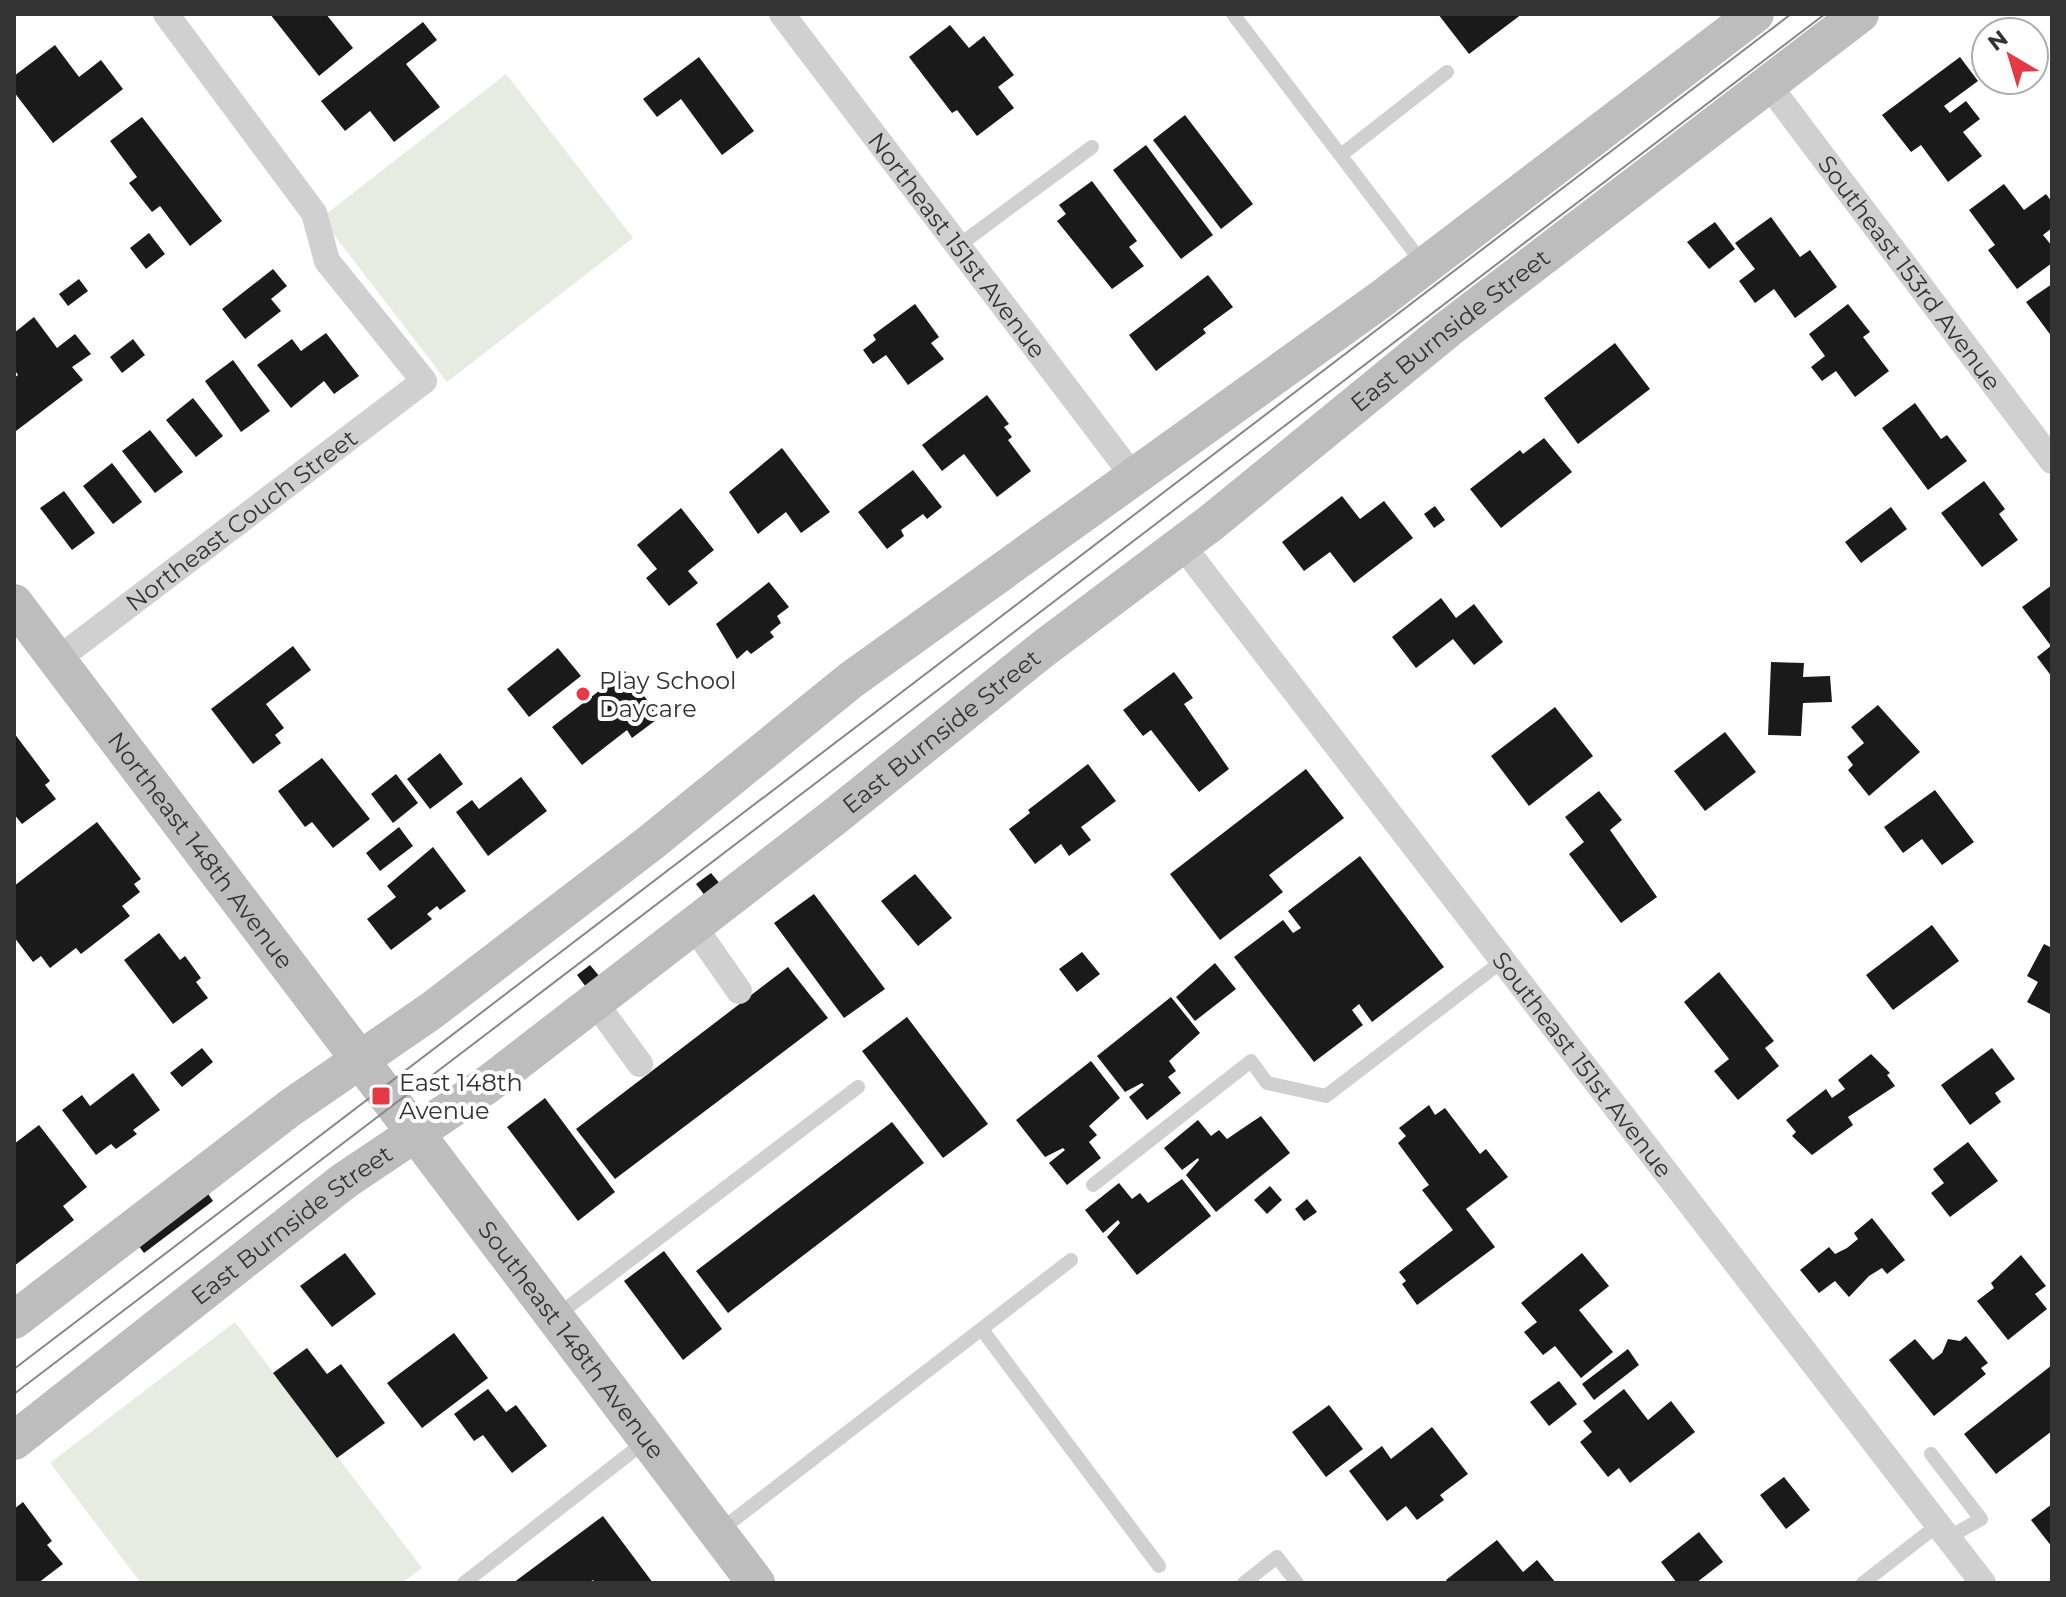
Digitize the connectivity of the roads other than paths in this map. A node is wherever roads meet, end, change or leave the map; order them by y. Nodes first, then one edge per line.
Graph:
1 (166, 14) edge
2 (782, 14) edge
3 (1233, 14) edge
4 (1755, 14) edge
5 (1860, 14) edge
6 (1447, 72) dead end
7 (1768, 84) junction
8 (1092, 147) dead end
9 (1341, 155) junction
10 (958, 246) junction
11 (1425, 266) junction
12 (2052, 461) edge
13 (1133, 476) junction
14 (1182, 545) junction
15 (14, 603) edge
16 (58, 659) junction
17 (693, 925) junction
18 (1505, 959) junction
19 (739, 991) dead end
20 (594, 1001) junction
21 (360, 1059) junction
22 (640, 1064) dead end
23 (858, 1087) dead end
24 (388, 1096) joint
25 (416, 1133) junction
26 (1093, 1185) dead end
27 (1071, 1260) dead end
28 (554, 1317) junction
29 (14, 1320) edge
30 (983, 1331) junction
31 (647, 1440) junction
32 (14, 1441) edge
33 (1931, 1454) dead end
34 (1943, 1531) junction
35 (718, 1532) junction
36 (1159, 1566) dead end
37 (745, 1576) edge
38 (464, 1583) edge
39 (1244, 1583) edge
40 (1297, 1583) edge
41 (1863, 1583) edge
42 (1983, 1583) edge

1 - 16 street, Northeast Couch Street
2 - 10 street, Northeast 151st Avenue
3 - 9 lane
4 - 11 street
5 - 7 street, East Burnside Street
6 - 9 lane
7 - 12 street, Southeast 153rd Avenue
7 - 14 street, East Burnside Street
8 - 10 lane
9 - 11 lane
10 - 13 street, Northeast 151st Avenue
11 - 13 street
13 - 21 street
14 - 17 street, East Burnside Street
14 - 18 street, Southeast 151st Avenue
15 - 16 street, Northeast 148th Avenue
16 - 21 street, Northeast 148th Avenue
17 - 19 street
17 - 20 street, East Burnside Street
18 - 26 lane
18 - 34 street, Southeast 151st Avenue
20 - 22 street
20 - 25 street, East Burnside Street
21 - 24 street, Northeast 148th Avenue
21 - 29 street
23 - 28 lane
24 - 25 street, Southeast 148th Avenue
25 - 28 street, Southeast 148th Avenue
25 - 32 street, East Burnside Street
27 - 30 lane
28 - 31 street, Southeast 148th Avenue
30 - 35 lane
30 - 36 lane
31 - 35 street, Southeast 148th Avenue
31 - 38 lane
33 - 34 lane
34 - 41 lane
34 - 42 street, Southeast 151st Avenue
35 - 37 street, Southeast 148th Avenue
39 - 40 lane

